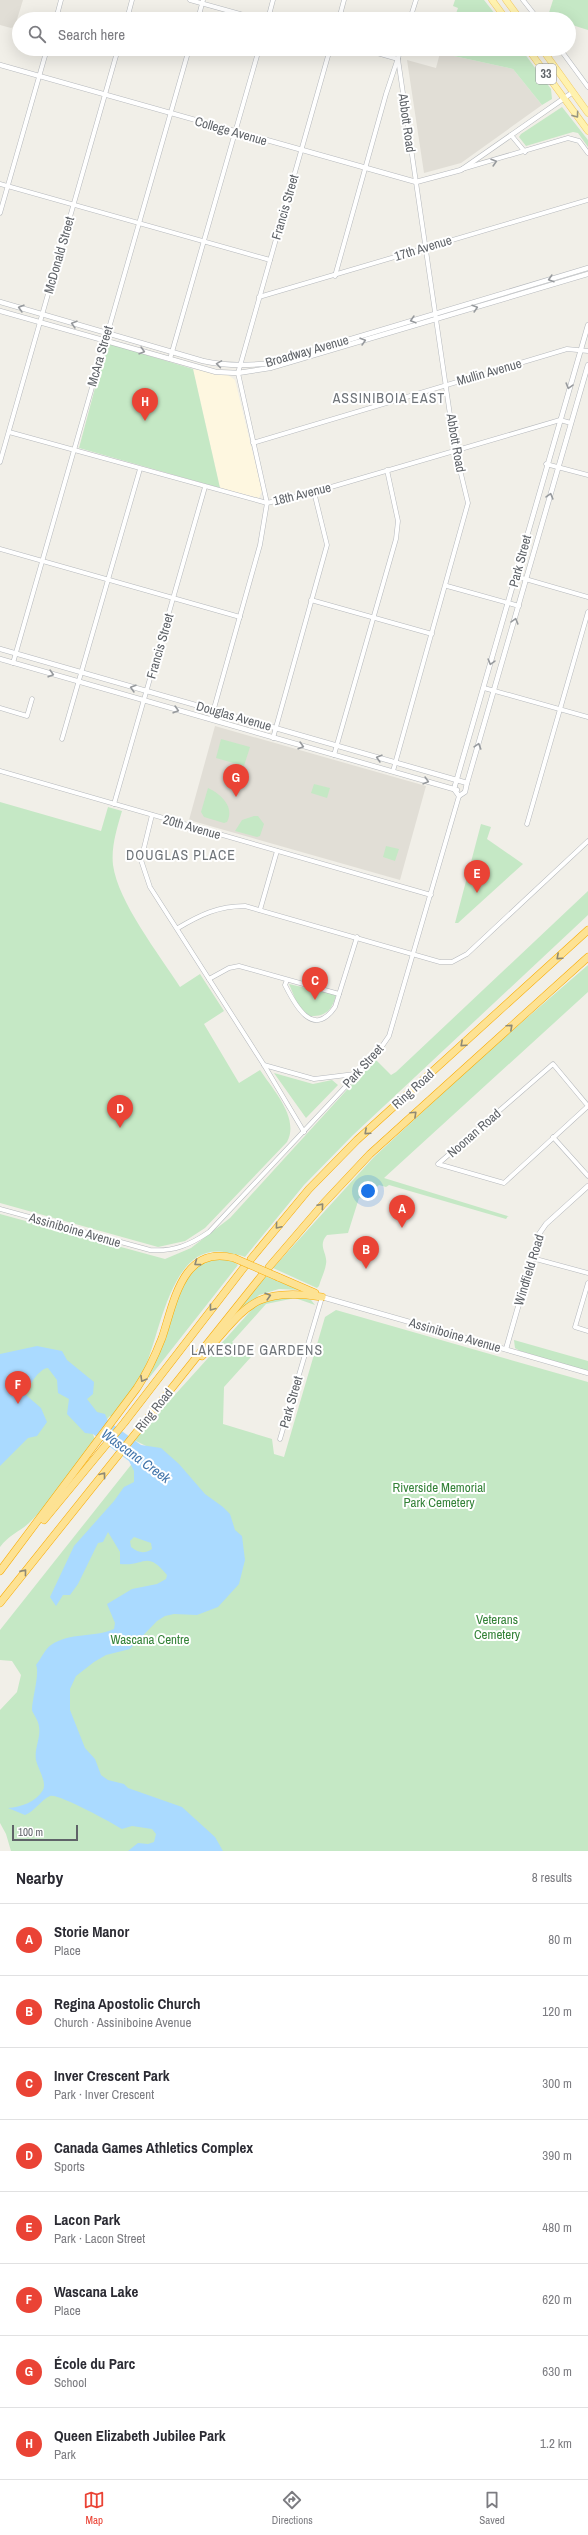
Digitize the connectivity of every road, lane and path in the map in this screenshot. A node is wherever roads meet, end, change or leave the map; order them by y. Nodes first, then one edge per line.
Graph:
1 (61, 0) edge
2 (132, 0) edge
3 (190, 0) edge
4 (273, 0) edge
5 (344, 0) edge
6 (416, 0) edge
7 (492, 0) edge
8 (506, 0) edge
9 (523, 0) edge
10 (203, 2) edge
11 (58, 12) edge
12 (129, 12) edge
13 (200, 12) edge
14 (235, 12) edge
15 (270, 12) edge
16 (341, 12) edge
17 (412, 12) edge
18 (501, 12) edge
19 (515, 12) edge
20 (532, 12) edge
21 (45, 56) edge
22 (116, 56) edge
23 (187, 56) edge
24 (258, 56) edge
25 (328, 56) edge
26 (388, 56) edge
27 (399, 56) edge
28 (533, 56) edge
29 (547, 56) edge
30 (565, 56) edge
31 (398, 59) junction
32 (0, 65) edge
33 (39, 76) junction
34 (588, 87) edge
35 (573, 92) junction
36 (105, 95) junction
37 (564, 98) junction
38 (588, 112) edge
39 (170, 114) junction
40 (588, 131) edge
41 (235, 132) junction
42 (511, 135) junction
43 (301, 151) junction
44 (525, 152) junction
45 (588, 153) edge
46 (364, 169) junction
47 (461, 170) junction
48 (416, 182) junction
49 (0, 184) edge
50 (7, 186) junction
51 (588, 200) edge
52 (73, 204) junction
53 (0, 213) edge
54 (139, 223) junction
55 (204, 242) junction
56 (427, 247) junction
57 (270, 260) junction
58 (588, 268) edge
59 (588, 274) edge
60 (335, 276) junction
61 (259, 297) junction
62 (0, 302) edge
63 (0, 311) edge
64 (436, 313) junction
65 (42, 314) junction
66 (437, 319) junction
67 (40, 323) junction
68 (588, 324) edge
69 (107, 333) junction
70 (104, 341) junction
71 (581, 349) junction
72 (588, 351) edge
73 (172, 352) junction
74 (170, 359) junction
75 (588, 365) edge
76 (240, 366) junction
77 (238, 373) junction
78 (446, 385) junction
79 (560, 420) junction
80 (571, 423) junction
81 (9, 432) junction
82 (254, 443) junction
83 (455, 449) junction
84 (74, 450) junction
85 (0, 462) edge
86 (546, 464) junction
87 (558, 467) junction
88 (140, 469) junction
89 (387, 470) junction
90 (588, 475) edge
91 (205, 488) junction
92 (314, 492) junction
93 (267, 503) junction
94 (0, 549) edge
95 (42, 560) junction
96 (515, 576) junction
97 (108, 579) junction
98 (527, 579) junction
99 (447, 586) junction
100 (588, 597) edge
101 (174, 598) junction
102 (311, 600) junction
103 (508, 603) junction
104 (519, 606) junction
105 (588, 612) edge
106 (240, 617) junction
107 (374, 618) junction
108 (432, 634) junction
109 (0, 649) edge
110 (16, 654) junction
111 (0, 659) edge
112 (13, 663) junction
113 (82, 673) junction
114 (79, 682) junction
115 (484, 688) junction
116 (495, 690) junction
117 (146, 692) junction
118 (32, 699) dead end
119 (144, 700) junction
120 (560, 708) junction
121 (1, 709) edge
122 (213, 710) junction
123 (0, 714) edge
124 (588, 717) edge
125 (211, 720) junction
126 (276, 727) junction
127 (273, 738) junction
128 (62, 739) dead end
129 (336, 745) junction
130 (334, 755) junction
131 (396, 763) junction
132 (0, 771) edge
133 (393, 771) junction
134 (457, 780) junction
135 (467, 783) junction
136 (454, 789) junction
137 (465, 792) junction
138 (459, 796) junction
139 (114, 804) junction
140 (152, 815) junction
141 (527, 824) dead end
142 (588, 841) edge
143 (277, 851) junction
144 (431, 895) junction
145 (260, 910) junction
146 (178, 928) junction
147 (588, 930) edge
148 (357, 937) junction
149 (414, 953) junction
150 (588, 957) edge
151 (209, 979) junction
152 (286, 980) junction
153 (339, 994) junction
154 (264, 1065) junction
155 (356, 1074) junction
156 (588, 1106) edge
157 (304, 1132) junction
158 (553, 1137) junction
159 (588, 1176) edge
160 (588, 1186) edge
161 (0, 1209) edge
162 (150, 1250) joint
163 (532, 1258) junction
164 (251, 1259) dead end
165 (245, 1266) dead end
166 (269, 1267) dead end
167 (588, 1273) edge
168 (263, 1274) dead end
169 (588, 1284) edge
170 (322, 1297) junction
171 (588, 1331) edge
172 (506, 1349) junction
173 (588, 1373) edge
174 (163, 1399) junction
175 (280, 1439) dead end
176 (0, 1572) edge
177 (0, 1603) edge

1 - 11 street
2 - 12 street
3 - 10 street
4 - 15 street
5 - 16 street
6 - 17 street
7 - 18 main road
8 - 19 main road
9 - 20 street
10 - 13 street
10 - 14 street
21 - 33 street
22 - 36 street, McDonald Street
23 - 39 street, McAra Street
24 - 41 street
25 - 43 street, Francis Street
26 - 31 street
27 - 31 street
28 - 37 main road, 33
29 - 35 main road, 33
30 - 34 street
31 - 46 street
31 - 48 street, Abbott Road
32 - 33 street, College Avenue
33 - 36 street, College Avenue
33 - 50 street
35 - 37 street, College Avenue
35 - 38 main road, 33
36 - 39 street, College Avenue
36 - 52 street, McDonald Street
37 -> 40 main road, 33
37 - 42 street, College Avenue
39 - 41 street, College Avenue
39 - 54 street, McAra Street
41 - 43 street, College Avenue
41 - 55 street
42 - 44 street
42 - 47 street, College Avenue
43 - 46 street, College Avenue
43 - 57 street, Francis Street
44 - 45 street, College Avenue
47 -> 44 street, College Avenue
46 - 48 street, College Avenue
46 - 60 street
47 - 48 street, College Avenue
48 - 56 street, Abbott Road
49 - 50 street
50 - 52 street
50 - 53 street
51 - 56 street, 17th Avenue
52 - 54 street
52 - 65 street, McDonald Street
54 - 55 street
54 - 69 street, McAra Street
55 - 57 street
55 - 73 street
56 - 60 street, 17th Avenue
56 - 64 street, Abbott Road
57 - 61 street, Francis Street
58 -> 64 street, Broadway Avenue
66 -> 59 street, Broadway Avenue
60 - 61 street, 17th Avenue
61 - 76 street, Francis Street
65 -> 62 street, Broadway Avenue
63 - 67 street, Broadway Avenue
64 - 66 street, Abbott Road
64 -> 76 street, Broadway Avenue
65 - 67 street, McDonald Street
69 -> 65 street, Broadway Avenue
77 -> 66 street, Broadway Avenue
66 - 78 street, Abbott Road
67 - 70 street, Broadway Avenue
67 - 81 street, McDonald Street
68 - 71 street, Park Street
69 - 70 street, McAra Street
69 - 73 street, Broadway Avenue
70 -> 74 street, Broadway Avenue
70 - 84 street, McAra Street
71 - 72 street, Mullin Avenue
71 - 78 street, Mullin Avenue
71 -> 79 street, Park Street
73 - 74 street
76 -> 73 street, Broadway Avenue
74 - 77 street, Broadway Avenue
75 - 80 street, Park Street
76 - 77 street, Francis Street
77 - 82 street
78 - 82 street, Mullin Avenue
78 - 83 street, Abbott Road
79 - 80 street
79 - 83 street, 18th Avenue
79 - 86 street, Park Street
80 - 87 street, Park Street
81 - 84 street, 18th Avenue
81 - 85 street, McDonald Street
82 - 93 street
83 - 89 street, 18th Avenue
83 - 99 street, Abbott Road
84 - 88 street, 18th Avenue
84 - 95 street, McAra Street
86 - 87 street
86 - 96 street, Park Street
87 - 90 street
98 -> 87 street, Park Street
88 - 91 street, 18th Avenue
88 - 97 street
89 - 92 street, 18th Avenue
89 - 107 street
91 - 93 street, 18th Avenue
91 - 101 street, Francis Street
92 - 93 street, 18th Avenue
92 - 102 street
93 - 106 street
94 - 95 street
95 - 97 street
95 - 110 street, McAra Street
96 - 98 street
96 - 103 street, Park Street
97 - 101 street
97 - 113 street
98 - 100 street
98 - 104 street, Park Street
99 - 103 street
99 - 108 street, Abbott Road
101 - 106 street
101 - 117 street, Francis Street
102 - 107 street
102 - 126 street
103 - 104 street
103 -> 115 street, Park Street
116 -> 104 street, Park Street
105 - 120 street
106 - 122 street
107 - 108 street
107 - 129 street
108 - 131 street, Abbott Road
109 - 110 street, Douglas Avenue
110 - 112 street, McAra Street
110 - 113 street, Douglas Avenue
111 - 112 street, Douglas Avenue
112 -> 114 street, Douglas Avenue
113 - 114 street
117 -> 113 street, Douglas Avenue
114 - 119 street, Douglas Avenue
114 - 128 street
115 - 116 street
115 - 134 street, Park Street
116 - 120 street
135 -> 116 street, Park Street
117 - 119 street, Francis Street
117 - 122 street, Douglas Avenue
118 - 121 street
119 -> 125 street, Douglas Avenue
119 - 139 street, Francis Street
120 - 124 street
120 - 141 street
121 - 123 street
122 - 125 street
122 - 126 street, Douglas Avenue
125 - 127 street, Douglas Avenue
126 - 127 street
126 - 129 street, Douglas Avenue
127 -> 130 street, Douglas Avenue
129 - 130 street
131 -> 129 street, Douglas Avenue
130 - 133 street, Douglas Avenue
131 - 133 street, Abbott Road
131 - 134 street, Douglas Avenue
132 - 139 street, 20th Avenue
133 -> 136 street, Douglas Avenue
134 - 135 street, Douglas Avenue
134 - 136 street, Park Street
135 - 137 street, Park Street
136 - 137 street, Douglas Avenue
136 - 138 street
137 - 138 street
138 - 144 street, Park Street
139 - 140 street, 20th Avenue
140 - 143 street, 20th Avenue
140 - 146 street
142 - 149 street
143 - 144 street, 20th Avenue
143 - 145 street
144 - 149 street, Park Street
145 - 146 street
145 - 148 street
146 - 151 street
147 -> 164 highway, Ring Road
148 - 149 street
148 - 153 street
149 - 155 street, Park Street
166 -> 150 highway, Ring Road
151 - 152 street
151 - 154 street
152 - 153 street
152 - 153 street
154 - 155 street
154 - 157 street
155 - 157 street, Park Street
156 - 158 street
156 - 158 street, Noonan Road
157 - 162 street, Park Street
158 - 159 street
160 - 163 street, Windfield Road
161 - 162 street, Assiniboine Avenue
163 - 167 street
163 - 172 street, Windfield Road
165 -> 176 highway, Ring Road
168 - 174 highway, Ring Road
169 - 171 street
170 - 172 street, Assiniboine Avenue
174 -> 170 highway
170 - 175 street, Park Street
170 -> 176 highway, bridge
172 - 173 street, Assiniboine Avenue
177 -> 174 highway, Ring Road

